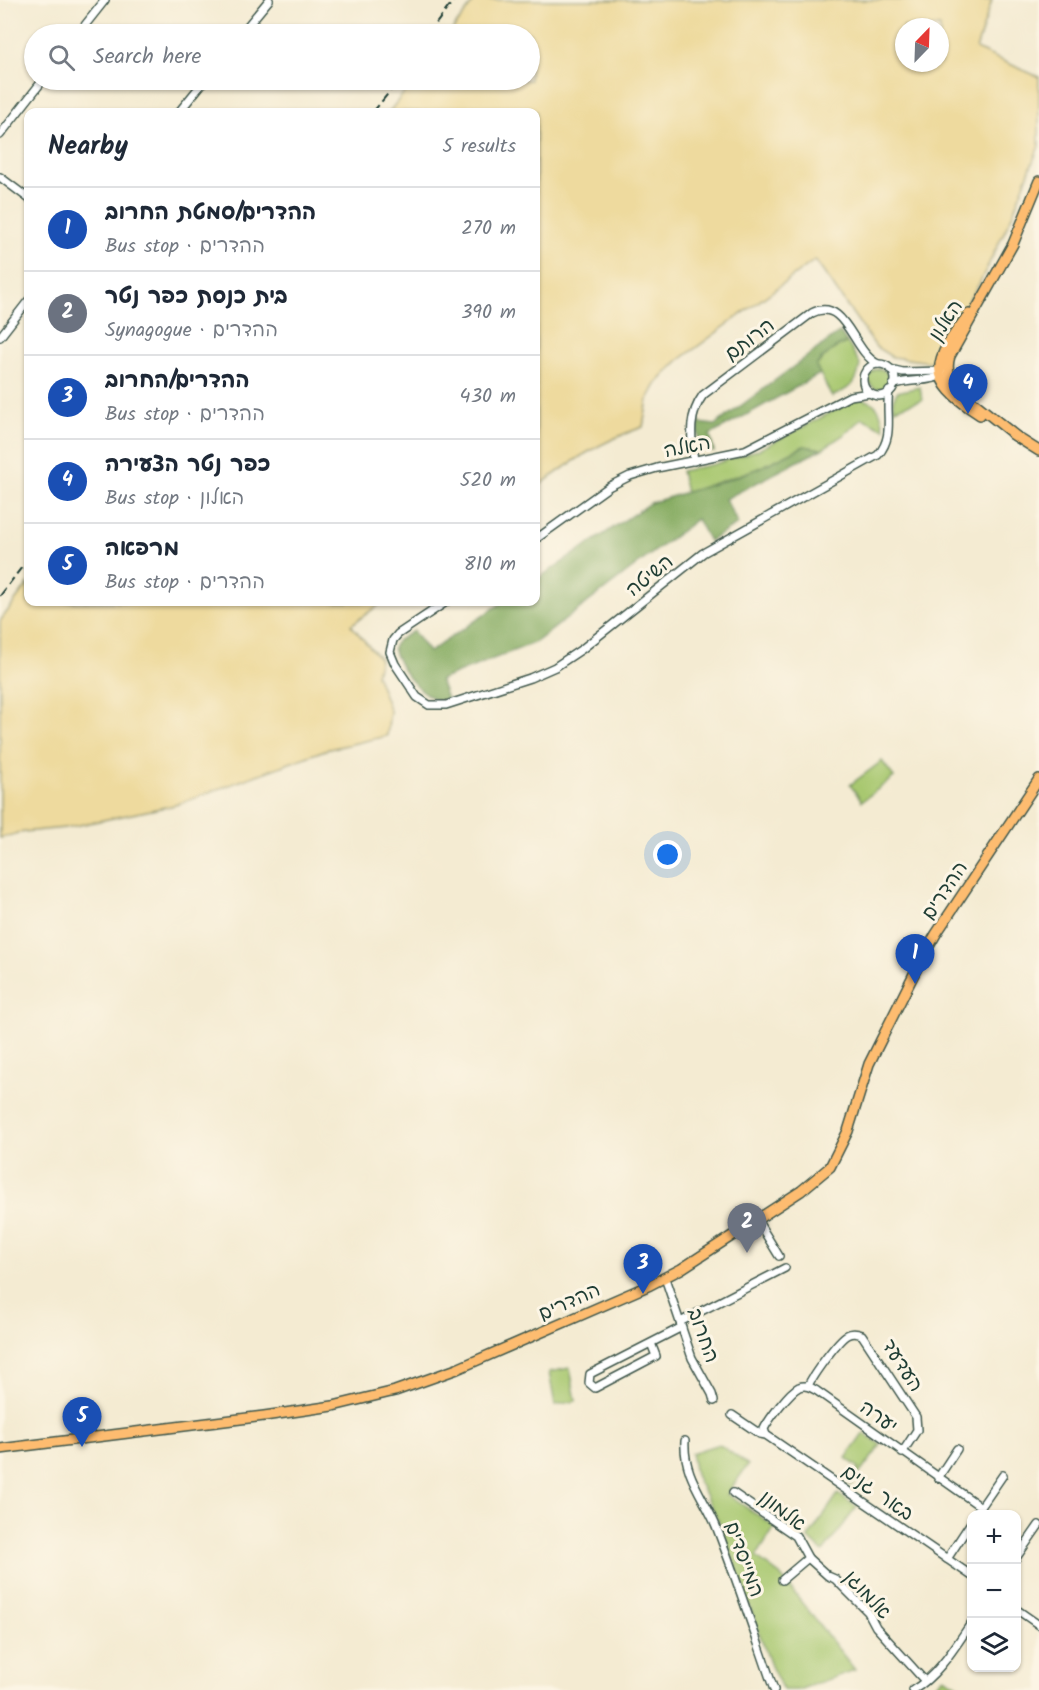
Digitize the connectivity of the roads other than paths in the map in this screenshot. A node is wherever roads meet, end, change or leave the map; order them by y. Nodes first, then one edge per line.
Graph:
1 (105, 0) edge
2 (269, 0) edge
3 (86, 24) edge
4 (250, 24) edge
5 (35, 90) edge
6 (197, 90) edge
7 (181, 108) edge
8 (0, 135) edge
9 (0, 177) edge
10 (1039, 181) edge
11 (24, 195) edge
12 (24, 306) edge
13 (0, 337) edge
14 (864, 354) junction
15 (878, 364) junction
16 (890, 369) junction
17 (866, 371) junction
18 (943, 373) junction
19 (863, 380) junction
20 (891, 388) junction
21 (873, 394) junction
22 (850, 396) junction
23 (887, 411) junction
24 (1039, 451) edge
25 (694, 461) junction
26 (540, 536) edge
27 (440, 606) edge
28 (1039, 779) edge
29 (757, 1220) junction
30 (778, 1256) dead end
31 (785, 1268) dead end
32 (665, 1278) junction
33 (681, 1324) junction
34 (651, 1343) junction
35 (808, 1386) junction
36 (714, 1401) dead end
37 (732, 1415) dead end
38 (766, 1435) junction
39 (686, 1441) dead end
40 (0, 1449) edge
41 (957, 1449) dead end
42 (902, 1453) junction
43 (1003, 1475) dead end
44 (938, 1478) junction
45 (733, 1493) dead end
46 (981, 1508) joint
47 (1039, 1525) edge
48 (967, 1529) edge
49 (1021, 1552) edge
50 (808, 1557) junction
51 (947, 1559) junction
52 (967, 1573) edge
53 (782, 1580) dead end
54 (1021, 1612) edge
55 (1039, 1625) edge
56 (967, 1629) edge
57 (924, 1680) junction
58 (774, 1690) edge
59 (913, 1690) edge

1 - 3 street
2 - 4 street
5 - 8 street
6 - 7 street
9 - 11 street
10 - 18 main road, האלון
12 - 13 street
14 - 15 street, הרותם
14 - 17 street, הרותם
14 - 25 street, הרותם
15 - 16 street
15 - 17 street
16 - 18 street
16 - 20 street
17 - 19 street
18 - 20 street
18 - 24 main road, האלון
19 - 21 street
19 - 22 street, האלה
20 - 21 street
20 - 23 street, השיטה
21 - 22 street, האלה
21 - 23 street
22 - 25 street, האלה
23 - 27 street, השיטה
25 - 26 street, האלה
28 - 29 main road, ההדרים
29 - 30 street
29 - 32 main road, ההדרים
31 - 33 street
32 - 33 street, החרוב
32 - 40 main road, ההדרים
33 - 34 street
33 - 36 street, החרוב
34 - 34 street
35 - 38 street
35 - 42 street, יערה
35 - 42 street, העדעד
37 - 38 street, באר גנים
38 - 51 street, באר גנים
39 - 58 street, המייסדים
41 - 44 street
42 - 44 street, יערה
43 - 46 street
44 - 46 street, יערה
45 - 50 street, אלמונן
47 - 49 street
48 - 51 street
50 - 53 street
50 - 57 street, אלמוגן
51 - 52 street, באר גנים
54 - 55 street
56 - 57 street
57 - 59 street

